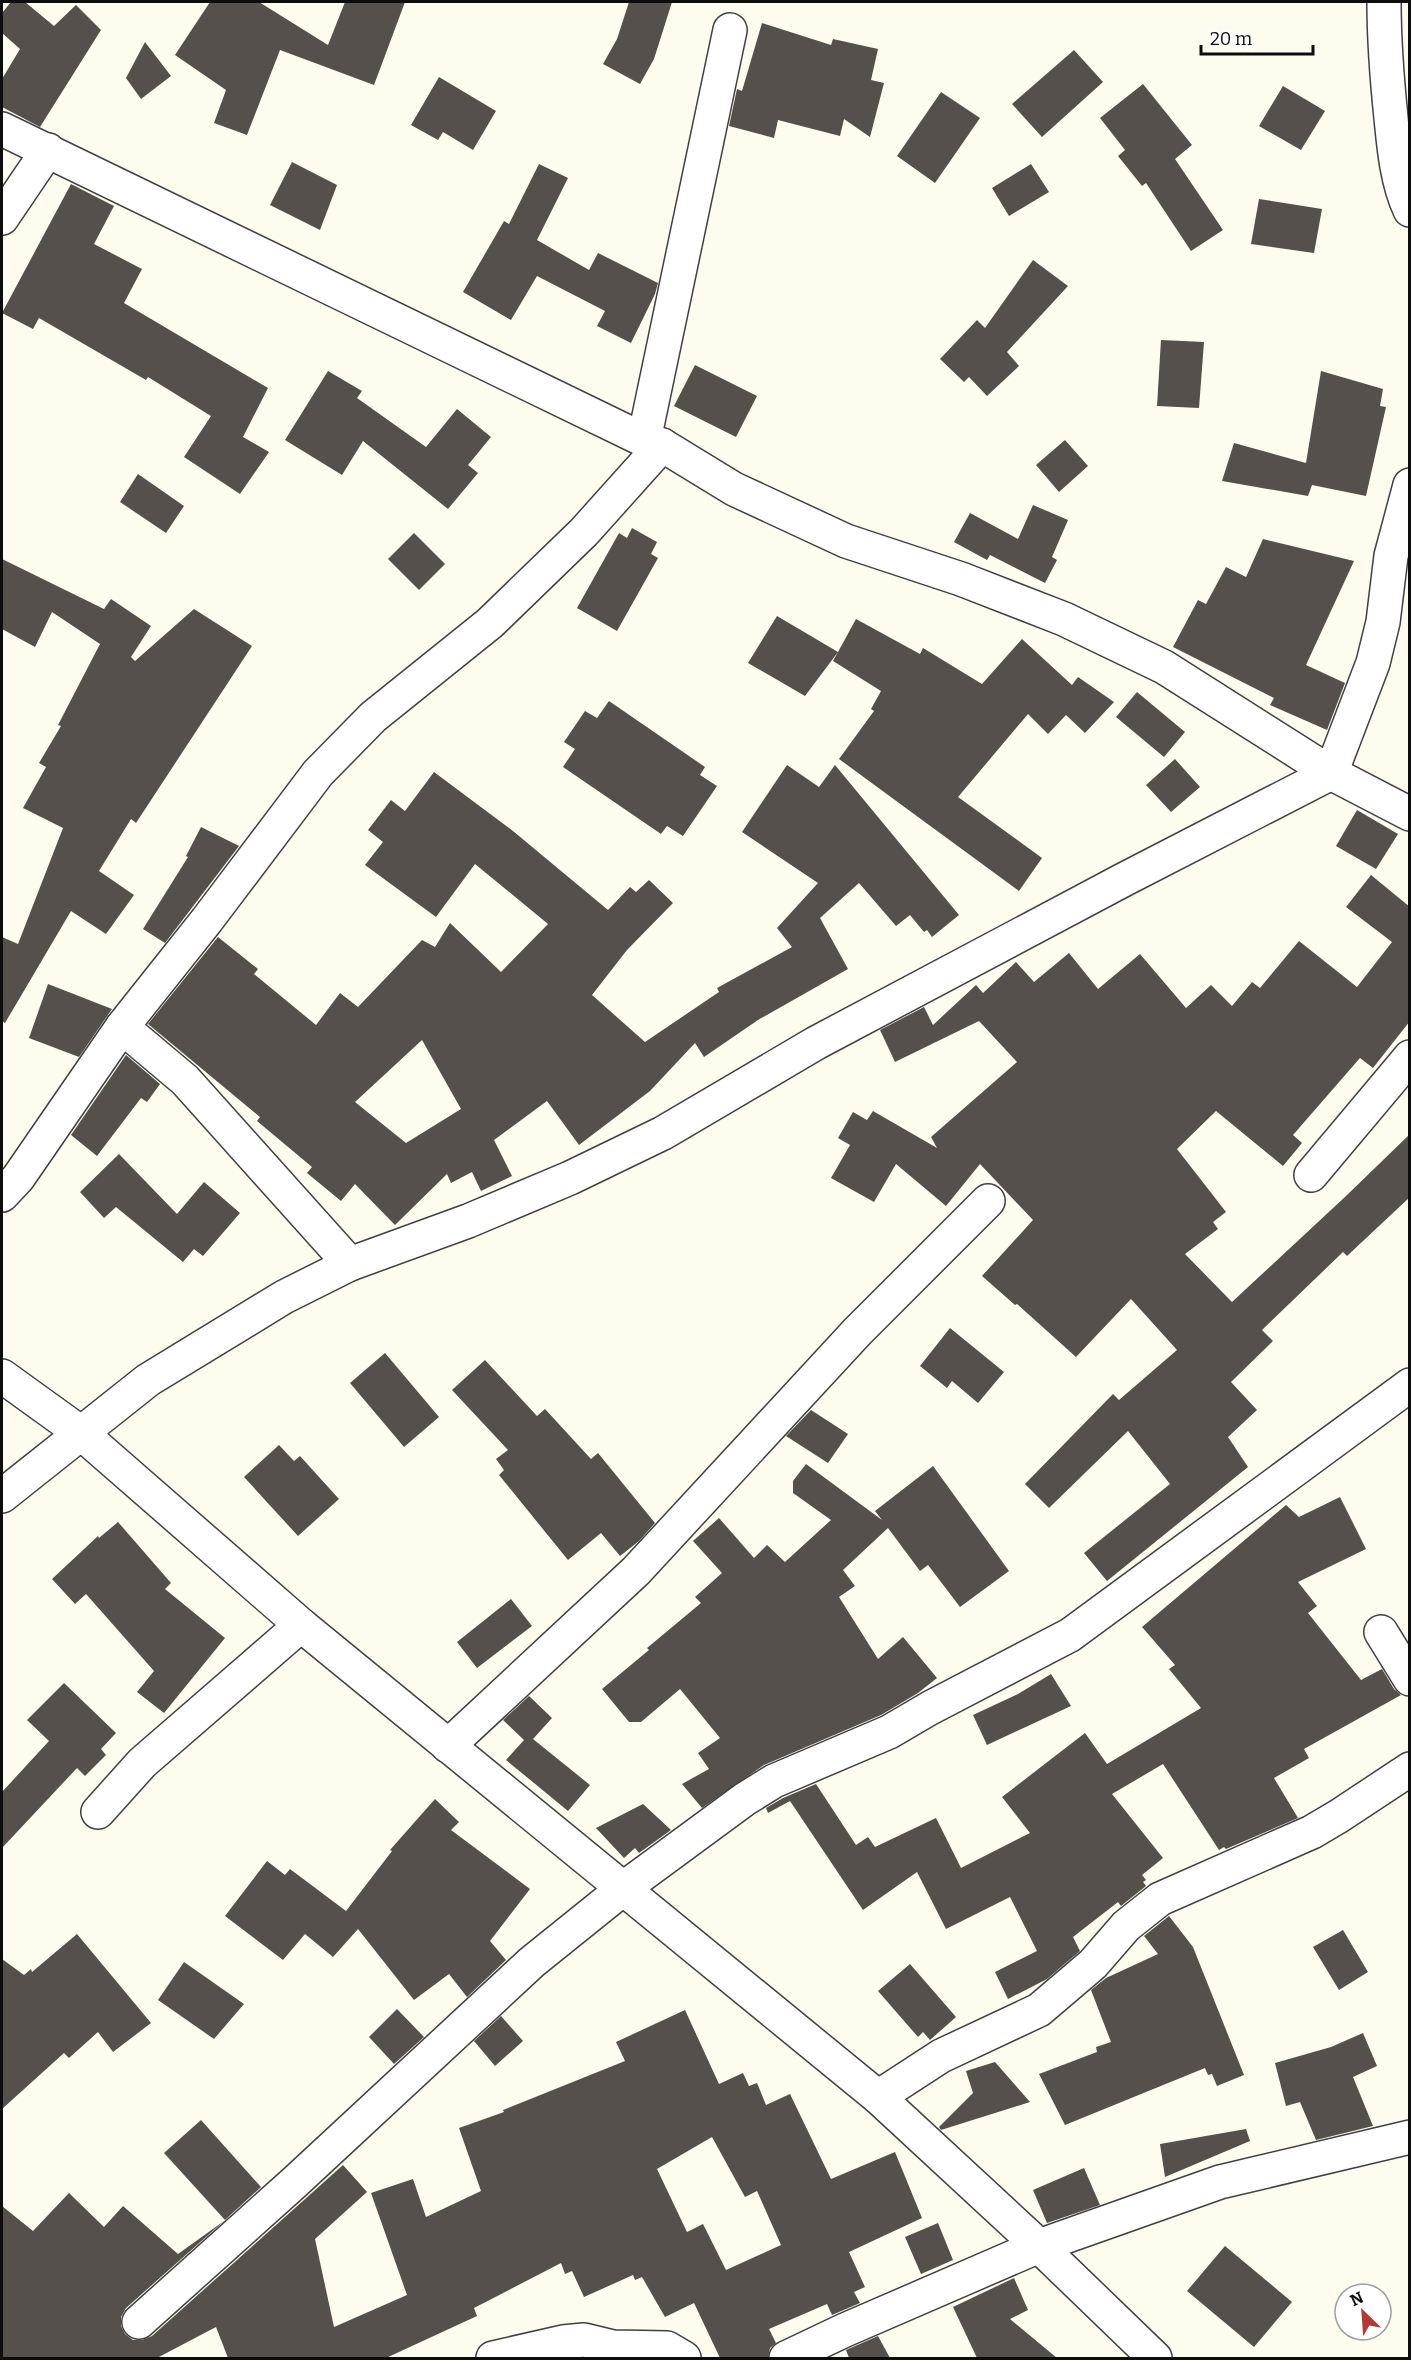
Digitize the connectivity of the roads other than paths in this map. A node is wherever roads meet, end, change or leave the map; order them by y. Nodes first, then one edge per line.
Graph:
1 (1384, 2) edge
2 (730, 30) dead end
3 (2, 129) edge
4 (48, 150) junction
5 (1410, 210) edge
6 (2, 218) edge
7 (653, 442) junction
8 (1410, 485) edge
9 (1331, 773) junction
10 (1410, 814) edge
11 (122, 1027) junction
12 (1410, 1057) edge
13 (1311, 1175) dead end
14 (2, 1195) edge
15 (988, 1201) dead end
16 (350, 1264) junction
17 (2, 1376) edge
18 (1410, 1385) edge
19 (81, 1434) junction
20 (2, 1496) edge
21 (301, 1625) junction
22 (1381, 1632) dead end
23 (1410, 1679) edge
24 (448, 1746) junction
25 (1410, 1769) edge
26 (98, 1812) dead end
27 (624, 1888) junction
28 (878, 2097) junction
29 (1410, 2137) edge
30 (1039, 2246) junction
31 (139, 2322) dead end
32 (493, 2358) edge
33 (684, 2358) edge
34 (786, 2358) edge
35 (1155, 2358) edge

1 - 5 street
2 - 7 street
3 - 4 street
4 - 6 street
4 - 7 street
7 - 9 street
7 - 11 street
8 - 9 street
9 - 10 street
9 - 16 street
11 - 14 street
11 - 16 street
12 - 13 street
15 - 24 street
16 - 19 street
17 - 19 street
18 - 27 street
19 - 20 street
19 - 21 street
21 - 24 street
21 - 26 street
22 - 23 street
24 - 27 street
25 - 28 street
27 - 28 street
27 - 31 street
28 - 30 street
29 - 30 street
30 - 34 street
30 - 35 street
32 - 33 street

